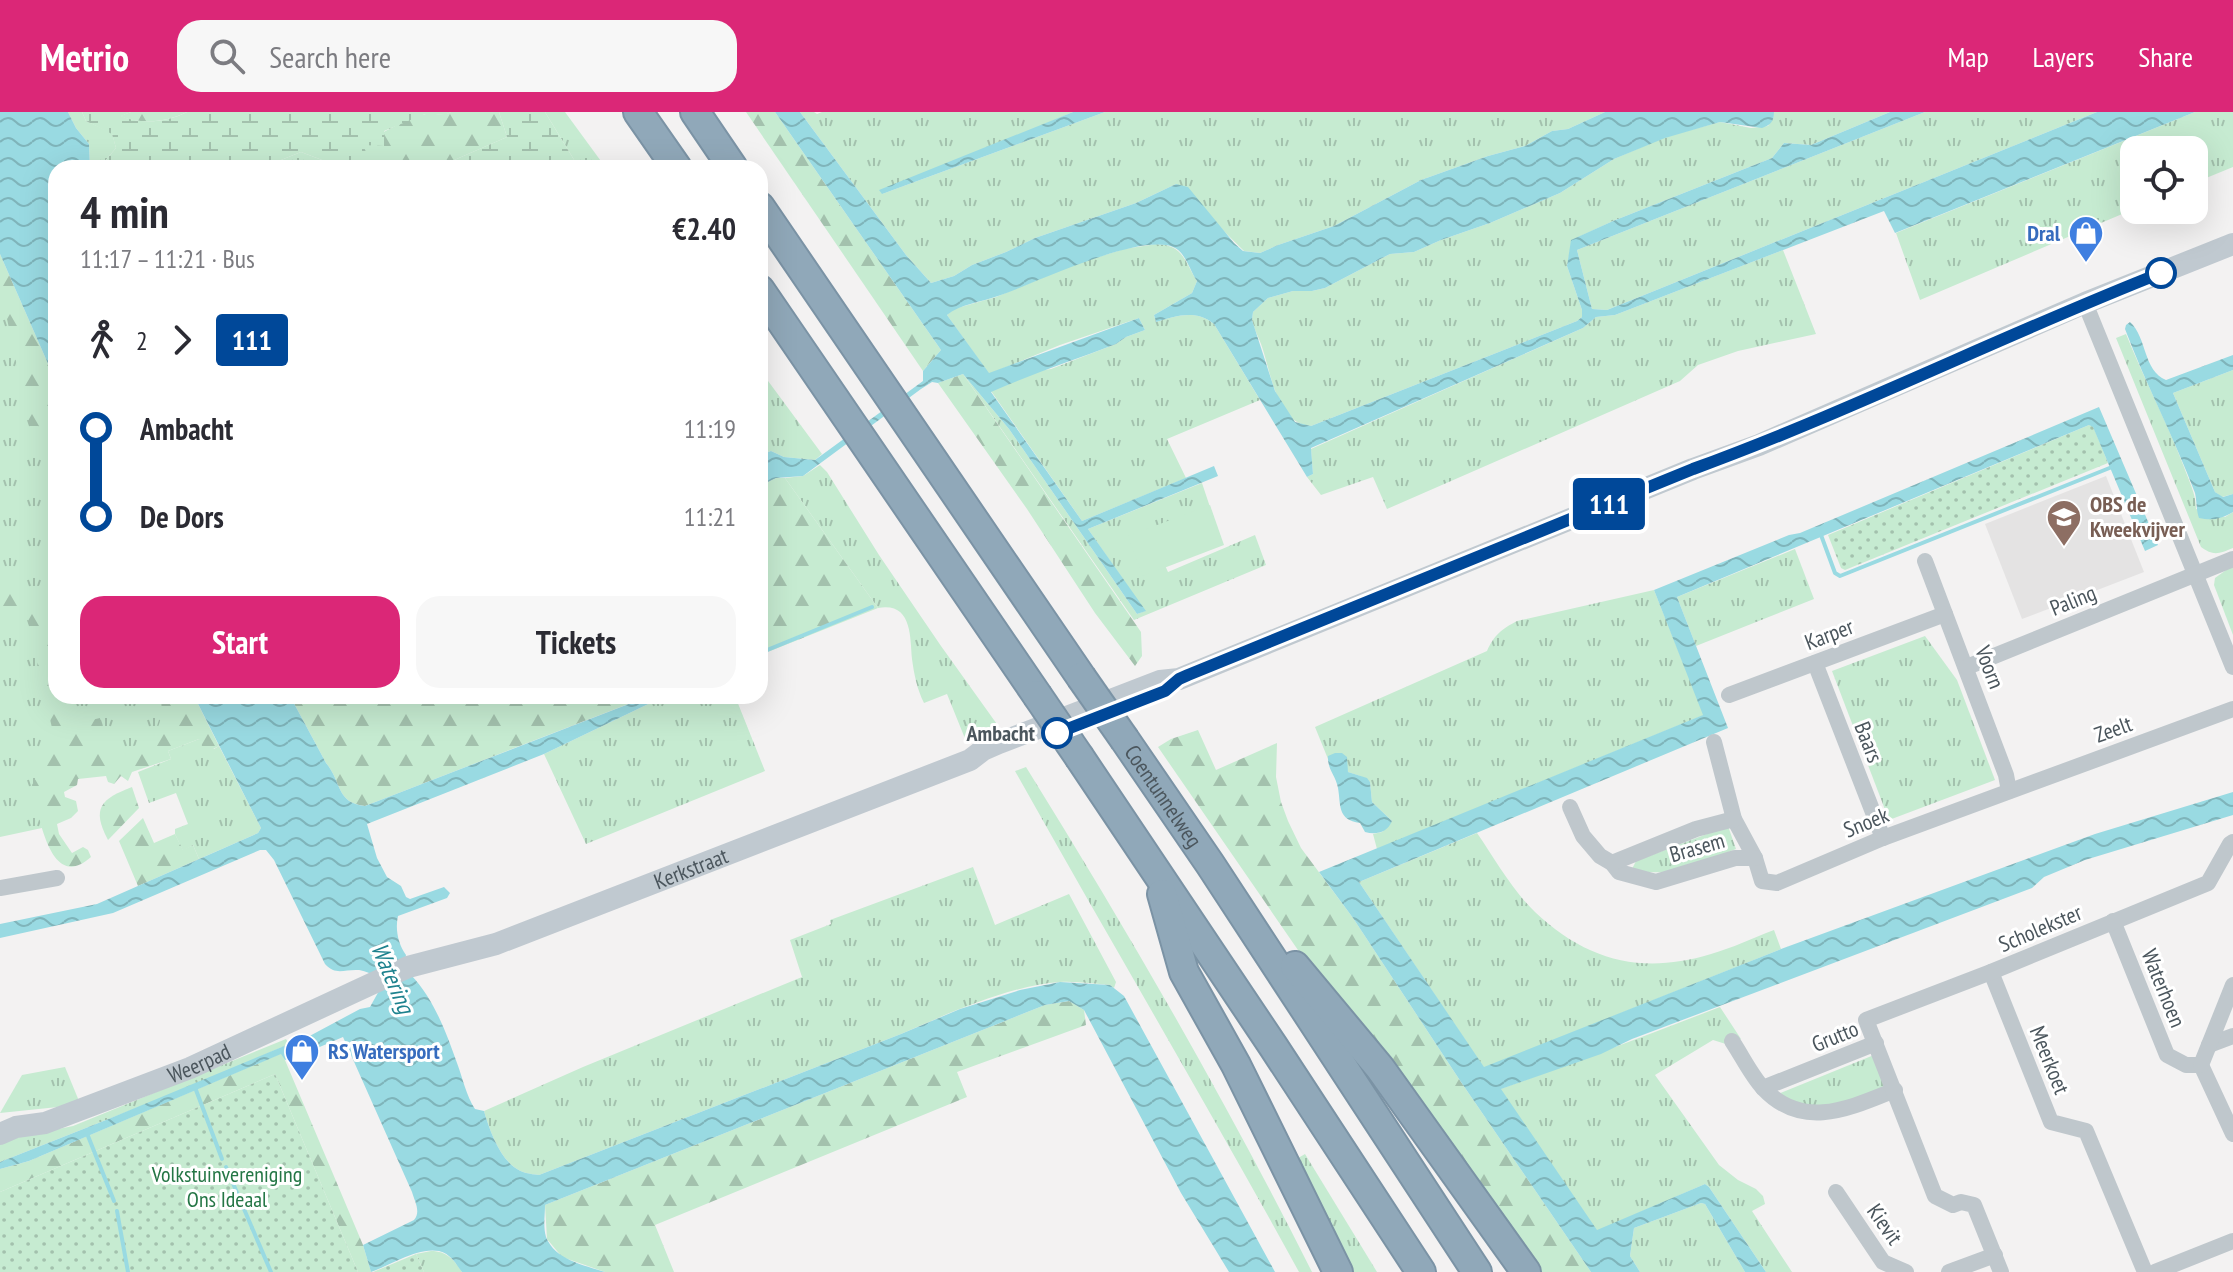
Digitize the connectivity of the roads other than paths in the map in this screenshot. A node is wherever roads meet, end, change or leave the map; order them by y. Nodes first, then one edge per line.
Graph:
1 (638, 112) edge
2 (695, 112) edge
3 (671, 160) edge
4 (728, 160) edge
5 (768, 219) edge
6 (2233, 244) edge
7 (768, 302) edge
8 (2085, 303) junction
9 (2233, 559) edge
10 (1925, 561) dead end
11 (2196, 574) junction
12 (1945, 614) junction
13 (1815, 663) junction
14 (1967, 667) junction
15 (2233, 667) edge
16 (1729, 695) dead end
17 (2233, 709) edge
18 (1714, 742) dead end
19 (2009, 791) junction
20 (1570, 807) dead end
21 (1734, 819) junction
22 (1883, 838) junction
23 (2233, 842) edge
24 (1755, 858) junction
25 (1612, 863) junction
26 (1210, 864) junction
27 (1154, 866) junction
28 (57, 878) dead end
29 (0, 888) edge
30 (2113, 921) junction
31 (1991, 972) junction
32 (376, 981) joint
33 (2233, 985) edge
34 (2233, 1036) edge
35 (1732, 1041) dead end
36 (1876, 1043) junction
37 (2209, 1045) junction
38 (2201, 1065) junction
39 (1763, 1088) junction
40 (1895, 1090) junction
41 (5, 1128) edge
42 (2233, 1134) edge
43 (1836, 1192) dead end
44 (2233, 1241) edge
45 (1995, 1255) junction
46 (1338, 1272) edge
47 (1421, 1272) edge
48 (1477, 1272) edge
49 (1526, 1272) edge
50 (1906, 1272) edge
51 (1949, 1272) edge
52 (2001, 1272) edge
53 (2145, 1272) edge
54 (2155, 1272) edge

1 - 3 highway
2 - 4 highway
5 - 26 highway, Coentunnelweg, bridge
6 - 8 street, Kerkstraat
7 - 27 highway, bridge
8 - 11 street
8 - 32 street, Kerkstraat
9 - 11 street, Paling
10 - 12 street, Voorn
11 - 14 street, Paling
11 - 15 street
12 - 13 street, Karper
12 - 14 street, Voorn
13 - 16 street, Karper
13 - 22 street, Baars
14 - 19 street, Voorn
17 - 19 street, Zeelt
18 - 21 street, Brasem
19 - 22 street, Snoek
20 - 25 street, Brasem
21 - 24 street, Brasem
21 - 25 street, Brasem
22 - 24 street, Snoek
23 - 30 street, Scholekster
24 - 25 street, Brasem
26 - 48 highway, Coentunnelweg
26 - 49 highway
27 - 46 highway
27 - 47 highway
28 - 29 street
30 - 31 street, Scholekster
30 - 38 street, Waterhoen
31 - 36 street, Scholekster
31 - 53 street, Meerkoet
32 - 41 street, Weerpad
33 - 37 street
34 - 37 street
35 - 39 street
36 - 39 street, Grutto
36 - 40 street, Grutto
37 - 38 street
38 - 42 street
39 - 40 street
40 - 45 street, Grutto
43 - 50 street, Kievit
44 - 54 street
45 - 51 street
45 - 52 street

